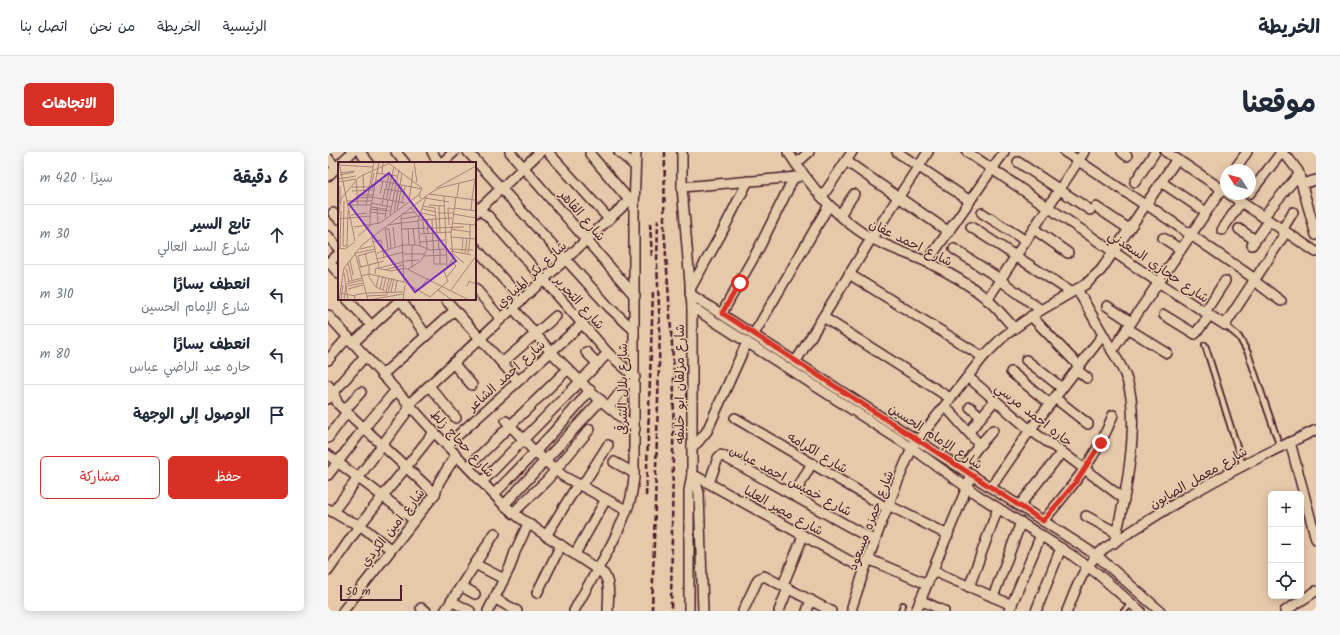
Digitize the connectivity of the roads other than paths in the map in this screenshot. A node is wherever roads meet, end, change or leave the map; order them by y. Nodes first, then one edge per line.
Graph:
1 (352, 152) edge
2 (360, 152) edge
3 (396, 152) edge
4 (432, 152) edge
5 (454, 152) edge
6 (468, 152) edge
7 (510, 152) edge
8 (540, 152) edge
9 (548, 152) edge
10 (619, 152) edge
11 (636, 152) edge
12 (682, 152) edge
13 (685, 152) edge
14 (788, 152) edge
15 (809, 152) edge
16 (852, 152) edge
17 (897, 152) edge
18 (928, 152) edge
19 (967, 152) edge
20 (1004, 152) edge
21 (1065, 152) edge
22 (1084, 152) edge
23 (1155, 152) edge
24 (1166, 152) edge
25 (1247, 152) edge
26 (1280, 152) edge
27 (590, 154) dead end
28 (328, 158) edge
29 (1177, 159) junction
30 (846, 161) junction
31 (1078, 161) junction
32 (343, 162) edge
33 (368, 162) edge
34 (404, 162) edge
35 (439, 162) edge
36 (441, 162) edge
37 (1018, 162) dead end
38 (796, 164) junction
39 (1238, 164) edge
40 (338, 165) edge
41 (635, 166) junction
42 (919, 166) junction
43 (338, 167) edge
44 (524, 167) junction
45 (992, 170) junction
46 (804, 174) junction
47 (1299, 174) junction
48 (328, 176) edge
49 (794, 177) junction
50 (1316, 180) edge
51 (748, 181) junction
52 (1135, 182) dead end
53 (1161, 182) junction
54 (1302, 184) junction
55 (1220, 186) edge
56 (1256, 186) edge
57 (682, 187) junction
58 (502, 188) junction
59 (1059, 190) junction
60 (854, 194) dead end
61 (1220, 195) edge
62 (822, 197) junction
63 (632, 198) junction
64 (898, 198) junction
65 (1238, 200) edge
66 (1245, 200) edge
67 (970, 201) junction
68 (1242, 203) junction
69 (1146, 204) junction
70 (829, 205) junction
71 (1048, 207) junction
72 (476, 210) edge
73 (1206, 212) junction
74 (1293, 212) dead end
75 (982, 213) dead end
76 (840, 215) junction
77 (1266, 219) junction
78 (609, 220) junction
79 (971, 227) dead end
80 (1034, 229) junction
81 (1129, 229) junction
82 (1239, 229) dead end
83 (1222, 230) dead end
84 (1284, 231) junction
85 (949, 232) junction
86 (1190, 234) junction
87 (1316, 235) edge
88 (328, 236) edge
89 (1163, 238) dead end
90 (871, 239) junction
91 (587, 240) junction
92 (1026, 241) junction
93 (338, 248) edge
94 (476, 248) edge
95 (954, 249) dead end
96 (1180, 249) junction
97 (1113, 252) junction
98 (1316, 252) edge
99 (1068, 253) dead end
100 (338, 255) edge
101 (1016, 256) junction
102 (566, 259) junction
103 (927, 262) junction
104 (329, 263) edge
105 (338, 273) edge
106 (849, 274) junction
107 (543, 280) junction
108 (1000, 280) junction
109 (1254, 280) junction
110 (1225, 281) dead end
111 (1158, 282) junction
112 (476, 289) edge
113 (690, 291) junction
114 (1074, 291) junction
115 (635, 296) junction
116 (348, 300) edge
117 (399, 300) edge
118 (401, 300) edge
119 (446, 300) edge
120 (522, 300) junction
121 (987, 300) junction
122 (1281, 301) dead end
123 (1107, 306) dead end
124 (692, 307) junction
125 (513, 308) junction
126 (455, 310) junction
127 (1041, 310) junction
128 (722, 313) junction
129 (1207, 314) junction
130 (328, 315) edge
131 (1164, 315) dead end
132 (556, 316) dead end
133 (1031, 316) junction
134 (823, 317) junction
135 (501, 319) junction
136 (582, 324) junction
137 (1129, 325) junction
138 (1225, 325) junction
139 (372, 326) junction
140 (1014, 328) junction
141 (634, 330) junction
142 (536, 334) junction
143 (754, 334) junction
144 (426, 335) junction
145 (1103, 335) junction
146 (480, 338) junction
147 (1200, 339) junction
148 (351, 340) junction
149 (746, 342) junction
150 (1112, 351) junction
151 (551, 352) junction
152 (586, 352) dead end
153 (608, 353) junction
154 (1167, 353) dead end
155 (365, 356) junction
156 (329, 357) edge
157 (983, 357) junction
158 (1026, 360) dead end
159 (796, 361) junction
160 (453, 363) junction
161 (502, 363) junction
162 (598, 364) junction
163 (1078, 368) junction
164 (568, 369) junction
165 (1011, 372) dead end
166 (382, 375) junction
167 (634, 376) junction
168 (968, 377) junction
169 (1087, 378) dead end
170 (518, 381) junction
171 (581, 381) junction
172 (328, 385) edge
173 (472, 385) dead end
174 (429, 386) junction
175 (1062, 388) junction
176 (396, 390) junction
177 (590, 390) junction
178 (361, 392) dead end
179 (331, 396) edge
180 (601, 400) junction
181 (995, 400) junction
182 (1053, 401) junction
183 (948, 402) junction
184 (410, 405) junction
185 (609, 407) junction
186 (970, 407) dead end
187 (346, 411) junction
188 (1113, 415) dead end
189 (981, 417) junction
190 (456, 418) dead end
191 (735, 418) dead end
192 (508, 424) junction
193 (1088, 424) dead end
194 (364, 428) junction
195 (590, 429) dead end
196 (635, 429) junction
197 (993, 430) dead end
198 (1030, 430) junction
199 (1316, 430) edge
200 (434, 432) junction
201 (968, 432) junction
202 (328, 438) edge
203 (523, 440) junction
204 (917, 440) junction
205 (1290, 442) junction
206 (382, 444) junction
207 (447, 445) junction
208 (608, 445) dead end
209 (1280, 446) junction
210 (692, 447) junction
211 (912, 448) junction
212 (977, 448) junction
213 (535, 452) junction
214 (1062, 452) junction
215 (328, 455) edge
216 (456, 455) junction
217 (544, 461) junction
218 (338, 462) junction
219 (614, 462) dead end
220 (812, 463) junction
221 (1243, 466) junction
222 (406, 467) junction
223 (468, 468) junction
224 (962, 469) junction
225 (556, 470) junction
226 (1085, 470) junction
227 (634, 473) junction
228 (692, 474) junction
229 (328, 475) edge
230 (972, 475) junction
231 (357, 477) junction
232 (482, 482) junction
233 (709, 483) junction
234 (580, 485) junction
235 (991, 487) junction
236 (967, 488) junction
237 (435, 494) junction
238 (494, 494) junction
239 (794, 495) junction
240 (382, 496) junction
241 (606, 499) junction
242 (1124, 499) junction
243 (504, 505) junction
244 (1019, 506) junction
245 (888, 507) junction
246 (998, 508) junction
247 (330, 510) edge
248 (626, 510) junction
249 (513, 513) junction
250 (1086, 516) dead end
251 (414, 520) junction
252 (1043, 521) junction
253 (1021, 522) junction
254 (528, 524) junction
255 (360, 525) junction
256 (495, 533) dead end
257 (1116, 533) junction
258 (948, 535) junction
259 (1041, 535) junction
260 (546, 536) junction
261 (803, 536) junction
262 (1316, 539) edge
263 (875, 541) junction
264 (1114, 543) junction
265 (561, 545) junction
266 (1061, 548) junction
267 (390, 549) junction
268 (575, 554) junction
269 (1096, 555) junction
270 (868, 559) junction
271 (475, 564) junction
272 (1087, 566) junction
273 (597, 569) junction
274 (864, 569) junction
275 (328, 571) edge
276 (933, 571) junction
277 (504, 579) junction
278 (927, 584) junction
279 (460, 586) junction
280 (786, 586) junction
281 (969, 587) junction
282 (1316, 591) edge
283 (537, 593) dead end
284 (475, 594) dead end
285 (994, 597) junction
286 (494, 598) junction
287 (811, 600) junction
288 (920, 600) junction
289 (451, 601) junction
290 (1132, 603) junction
291 (904, 605) dead end
292 (1010, 608) edge
293 (468, 610) edge
294 (343, 611) edge
295 (445, 611) edge
296 (488, 611) edge
297 (517, 611) edge
298 (574, 611) edge
299 (608, 611) edge
300 (689, 611) edge
301 (703, 611) edge
302 (743, 611) edge
303 (779, 611) edge
304 (807, 611) edge
305 (831, 611) edge
306 (852, 611) edge
307 (902, 611) edge
308 (916, 611) edge
309 (944, 611) edge
310 (1036, 611) edge
311 (1067, 611) edge
312 (1124, 611) edge
313 (1140, 611) edge
314 (1160, 611) edge
315 (1285, 611) edge

1 - 32 street
2 - 33 street
3 - 34 street
4 - 35 street
5 - 36 street
6 - 58 street
7 - 44 street, شارع القاهر
8 - 44 street
9 - 78 street
10 - 41 street
11 - 41 street, شارع بلال الشرقي
12 - 13 street
12 - 57 street, شارع مزلقان ابو خليفه
14 - 38 street, شارع احمد عفان
15 - 38 street
16 - 30 street
17 - 42 street
18 - 42 street
19 - 45 street, شارع حجازي السعدني
20 - 45 street
21 - 31 street
22 - 31 street
23 - 52 street
24 - 29 street
25 - 39 street
26 - 47 street
26 - 56 street
27 - 63 street
28 - 40 street
29 - 53 street, شارع حمزه مسعود
29 - 55 street
30 - 62 street
30 - 64 street
31 - 59 street
31 - 69 street
37 - 59 street
38 - 46 street, شارع احمد عفان
41 - 63 street, شارع بلال الشرقي
42 - 64 street
42 - 67 street
43 - 48 street
44 - 58 street
44 - 91 street, شارع القاهر
45 - 67 street
45 - 71 street, شارع حجازي السعدني
46 - 49 street
46 - 62 street, شارع احمد عفان
47 - 54 street
47 - 77 street
49 - 51 street
49 - 128 street
50 - 54 street
51 - 57 street
51 - 113 street
53 - 69 street, شارع حمزه مسعود
53 - 73 street
54 - 87 street
57 - 113 street, شارع مزلقان ابو خليفه
58 - 72 street
58 - 102 street
59 - 71 street
59 - 81 street
60 - 76 street
61 - 73 street
62 - 70 street, شارع احمد عفان
63 - 78 street, شارع بكر المنياوي
63 - 115 street, شارع بلال الشرقي
64 - 85 street
64 - 90 street
65 - 68 street
66 - 68 street
67 - 85 street
68 - 77 street
68 - 83 street
69 - 81 street, شارع حمزه مسعود
69 - 86 street
70 - 76 street, شارع احمد عفان
70 - 143 street
71 - 80 street
71 - 97 street, شارع حجازي السعدني
72 - 107 street, شارع التحرير
73 - 86 street
74 - 84 street
75 - 92 street
76 - 90 street, شارع احمد عفان
77 - 82 street
77 - 84 street
78 - 91 street, شارع بكر المنياوي
79 - 101 street
80 - 92 street
80 - 99 street
81 - 97 street, شارع حمزه مسعود
84 - 98 street
84 - 109 street
85 - 103 street
86 - 96 street
86 - 109 street
88 - 93 street
89 - 96 street
90 - 103 street, شارع احمد عفان
90 - 106 street
91 - 102 street, شارع بكر المنياوي
91 - 115 street, شارع القاهر
92 - 101 street
94 - 120 street
95 - 108 street
96 - 111 street
97 - 111 street, شارع حجازي السعدني
97 - 114 street, شارع حمزه مسعود
100 - 104 street
101 - 108 street
101 - 114 street
102 - 107 street, شارع بكر المنياوي
102 - 141 street
103 - 121 street, شارع احمد عفان
104 - 105 street
106 - 134 street
106 - 157 street
107 - 120 street, شارع بكر المنياوي
107 - 136 street, شارع التحرير
108 - 121 street
108 - 127 street
109 - 122 street
109 - 138 street
110 - 129 street
111 - 129 street, شارع حجازي السعدني
111 - 137 street
112 - 135 street
113 - 124 street, شارع مزلقان ابو خليفه
113 - 128 street, شارع الإمام الحسين
114 - 127 street, شارع حمزه مسعود
114 - 145 street
115 - 141 street, شارع بلال الشرقي
116 - 139 street
117 - 139 street
118 - 144 street
119 - 126 street
120 - 125 street, شارع بكر المنياوي
121 - 140 street, شارع احمد عفان
123 - 137 street
124 - 149 street, شارع الإمام الحسين
124 - 210 street, شارع مزلقان ابو خليفه
125 - 135 street, شارع بكر المنياوي
125 - 142 street
126 - 144 street
126 - 146 street
127 - 133 street, شارع حمزه مسعود
128 - 143 street, شارع الإمام الحسين
129 - 138 street, شارع حجازي السعدني
129 - 147 street
130 - 148 street, شارع حجاج زلط
131 - 147 street
132 - 142 street
133 - 140 street, شارع حمزه مسعود
133 - 163 street
134 - 159 street
134 - 183 street
135 - 146 street, شارع بكر المنياوي
136 - 151 street, شارع احمد الشاعر
136 - 153 street, شارع التحرير
137 - 150 street
137 - 154 street
138 - 209 lane, شارع حجازي السعدني
139 - 148 street
140 - 157 street, شارع حمزه مسعود
141 - 167 street, شارع بلال الشرقي
142 - 151 street
142 - 161 street
143 - 159 street, شارع الإمام الحسين
144 - 166 street
145 - 150 street
145 - 163 street
146 - 160 street, شارع بكر المنياوي
146 - 161 street
147 - 221 lane
148 - 155 street, شارع حجاج زلط
148 - 156 street
149 - 210 street
149 - 211 street, شارع الإمام الحسين
150 - 242 street
151 - 164 street
151 - 170 street, شارع احمد الشاعر
152 - 162 street
153 - 162 street
153 - 167 street, شارع التحرير
155 - 166 street, شارع حجاج زلط
155 - 179 street
157 - 168 street, شارع حمزه مسعود
158 - 175 street
159 - 204 street, شارع الإمام الحسين
160 - 173 street
160 - 174 street, شارع بكر المنياوي
161 - 170 street
162 - 171 street
163 - 169 street
163 - 175 street
164 - 171 street
164 - 192 street
165 - 182 street
166 - 176 street, شارع حجاج زلط
167 - 185 street
167 - 196 street, شارع بلال الشرقي
168 - 181 street, حاره احمد مرسي
168 - 183 street, شارع حمزه مسعود
170 - 207 street, شارع احمد الشاعر
171 - 177 street
171 - 203 street
172 - 179 street
174 - 184 street, شارع بكر المنياوي
174 - 190 street
175 - 182 street
176 - 184 street, شارع حجاج زلط
176 - 194 street
177 - 180 street
177 - 213 street
178 - 187 street
179 - 187 street
180 - 185 street
180 - 217 street
181 - 189 street
181 - 198 street, حاره احمد مرسي
182 - 193 street
182 - 198 street
183 - 201 street
183 - 204 street, شارع حمزه مسعود
184 - 200 street, شارع حجاج زلط
184 - 206 street, شارع بكر المنياوي
185 - 196 street
186 - 189 street
187 - 194 street
187 - 202 street
188 - 226 street
189 - 201 street
191 - 220 street, شارع الكرامه
192 - 203 street
192 - 223 street
194 - 206 street
194 - 218 street
195 - 225 street
196 - 227 street, شارع بلال الشرقي
197 - 212 street
198 - 214 street, حاره احمد مرسي
198 - 235 street
199 - 205 street, شارع معمل الصابون
200 - 207 street, شارع حجاج زلط
200 - 222 street
201 - 212 street
203 - 213 street
203 - 232 street
204 - 211 street, شارع حمزه مسعود
204 - 224 street, شارع الإمام الحسين
205 - 209 street, شارع معمل الصابون
205 - 262 street
206 - 222 street
206 - 231 street, شارع بكر المنياوي
207 - 216 street, شارع حجاج زلط
208 - 234 street
209 - 221 street, شارع معمل الصابون
210 - 228 street, شارع مزلقان ابو خليفه
211 - 236 street, شارع الإمام الحسين
211 - 245 street, شارع حمزه مسعود
212 - 224 street
213 - 217 street
213 - 238 street
214 - 226 street, حاره احمد مرسي
214 - 244 street
215 - 218 street
216 - 223 street, شارع حجاج زلط
216 - 237 street, شارع امين الكردي
217 - 225 street
217 - 243 street
218 - 229 street
218 - 231 street
219 - 227 street
220 - 239 street
220 - 245 street, شارع الكرامه
221 - 264 street, شارع معمل الصابون
222 - 237 street
222 - 240 street
223 - 232 street, شارع حجاج زلط
224 - 230 street, شارع الإمام الحسين
225 - 234 street
225 - 249 street
226 - 242 street, حاره احمد مرسي
226 - 252 street
227 - 248 street, شارع بلال الشرقي
228 - 233 street, شارع مصر العليا
228 - 300 street, شارع مزلقان ابو خليفه
228 - 301 street, شارع مزلقان ابو خليفه
230 - 235 street, شارع الإمام الحسين
230 - 236 street
231 - 240 street
231 - 247 street, شارع بكر المنياوي
232 - 238 street, شارع حجاج زلط
233 - 239 street, شارع خميس احمد عباس
233 - 261 street, شارع مصر العليا
234 - 241 street
234 - 260 street
235 - 244 street, شارع الإمام الحسين
236 - 246 street, شارع الإمام الحسين
236 - 258 street
237 - 251 street, شارع امين الكردي
238 - 243 street, شارع حجاج زلط
239 - 263 street, شارع خميس احمد عباس
240 - 251 street
240 - 255 street
241 - 248 street
241 - 268 street
242 - 257 street
243 - 249 street, شارع حجاج زلط
244 - 252 street, شارع الإمام الحسين
245 - 258 street, شارع الكرامه
245 - 263 street, شارع حمزه مسعود
246 - 253 street, شارع الإمام الحسين
246 - 281 street
247 - 255 street
248 - 273 street, شارع بلال الشرقي
249 - 254 street, شارع حجاج زلط
250 - 257 street
251 - 267 street, شارع امين الكردي
252 - 269 street, شارع الإمام الحسين
253 - 259 street, شارع الإمام الحسين
253 - 285 street
254 - 260 street, شارع حجاج زلط
254 - 277 street
255 - 267 street
255 - 275 street
256 - 271 street
257 - 264 street
258 - 276 street
259 - 266 street, شارع الإمام الحسين
259 - 292 street
260 - 265 street, شارع حجاج زلط
261 - 274 street, شارع مصر العليا
261 - 280 street
263 - 270 street, شارع حمزه مسعود
264 - 269 street, شارع معمل الصابون
265 - 268 street, شارع حجاج زلط
265 - 283 street
266 - 272 street, شارع الإمام الحسين
266 - 310 street
267 - 294 street, شارع امين الكردي
268 - 273 street, شارع حجاج زلط
269 - 272 street, شارع معمل الصابون
269 - 314 street, شارع الإمام الحسين
270 - 274 street, شارع حمزه مسعود
270 - 278 street
271 - 277 street
271 - 279 street
272 - 290 street, شارع الإمام الحسين
272 - 311 street, شارع معمل الصابون
273 - 298 street, شارع بلال الشرقي
273 - 299 street
274 - 306 street, شارع حمزه مسعود
276 - 278 street
276 - 281 street
277 - 286 street
278 - 288 street
279 - 284 street
279 - 289 street
280 - 287 street
280 - 302 street
280 - 303 street
281 - 285 street
282 - 315 street
285 - 292 street
286 - 296 street
286 - 297 street
287 - 304 street
287 - 305 street
288 - 308 street
288 - 309 street
289 - 293 street
289 - 295 street
290 - 312 lane
290 - 313 street, شارع الإمام الحسين
291 - 307 lane

